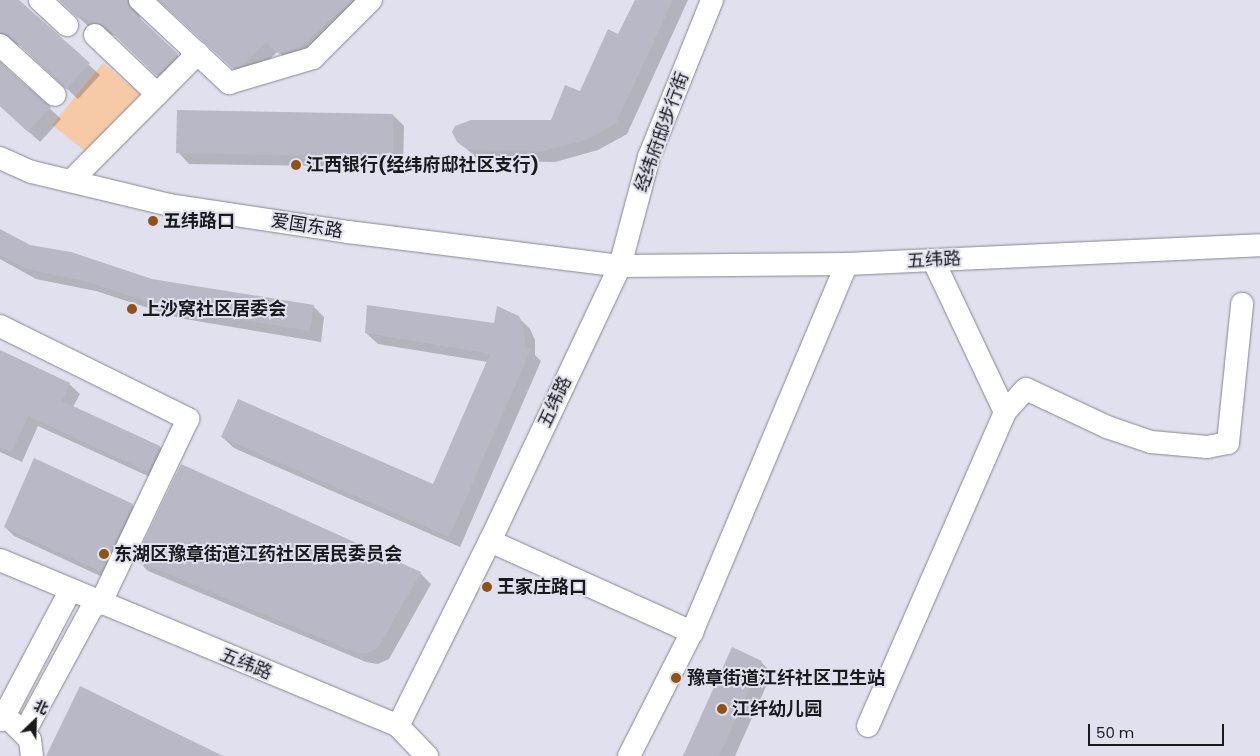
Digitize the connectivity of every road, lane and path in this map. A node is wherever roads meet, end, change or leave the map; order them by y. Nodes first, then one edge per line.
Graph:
1 (40, 0) edge
2 (140, 0) edge
3 (371, 0) edge
4 (712, 0) edge
5 (67, 25) dead end
6 (95, 35) dead end
7 (0, 45) edge
8 (198, 53) junction
9 (157, 94) junction
10 (55, 96) dead end
11 (0, 158) edge
12 (71, 182) junction
13 (1260, 245) edge
14 (932, 260) junction
15 (847, 264) junction
16 (620, 266) junction
17 (1242, 304) dead end
18 (0, 326) edge
19 (1005, 412) junction
20 (490, 541) junction
21 (0, 560) edge
22 (70, 591) junction
23 (98, 603) junction
24 (692, 632) junction
25 (1, 720) edge
26 (398, 726) junction
27 (868, 726) dead end
28 (25, 731) junction
29 (32, 756) edge
30 (427, 756) edge
31 (629, 756) edge

1 - 5 street
2 - 8 street
3 - 8 street
4 - 16 street, 经纬府邸步行街
6 - 9 street
7 - 10 street
8 - 9 street
9 - 12 street
11 - 12 street, 爱国东路
12 - 16 street, 爱国东路
13 - 14 street, 五纬路
14 - 15 street, 五纬路
14 - 19 street
15 - 16 street, 五纬路
15 - 24 street
16 - 20 street, 五纬路
17 - 19 street
18 - 23 street
19 - 27 street
20 - 24 street
20 - 26 street, 五纬路
21 - 22 street, 五纬路
22 - 23 street, 五纬路
22 - 25 street
23 - 26 street, 五纬路
23 - 28 street
24 - 31 street
25 - 28 street
26 - 30 street
28 - 29 street

